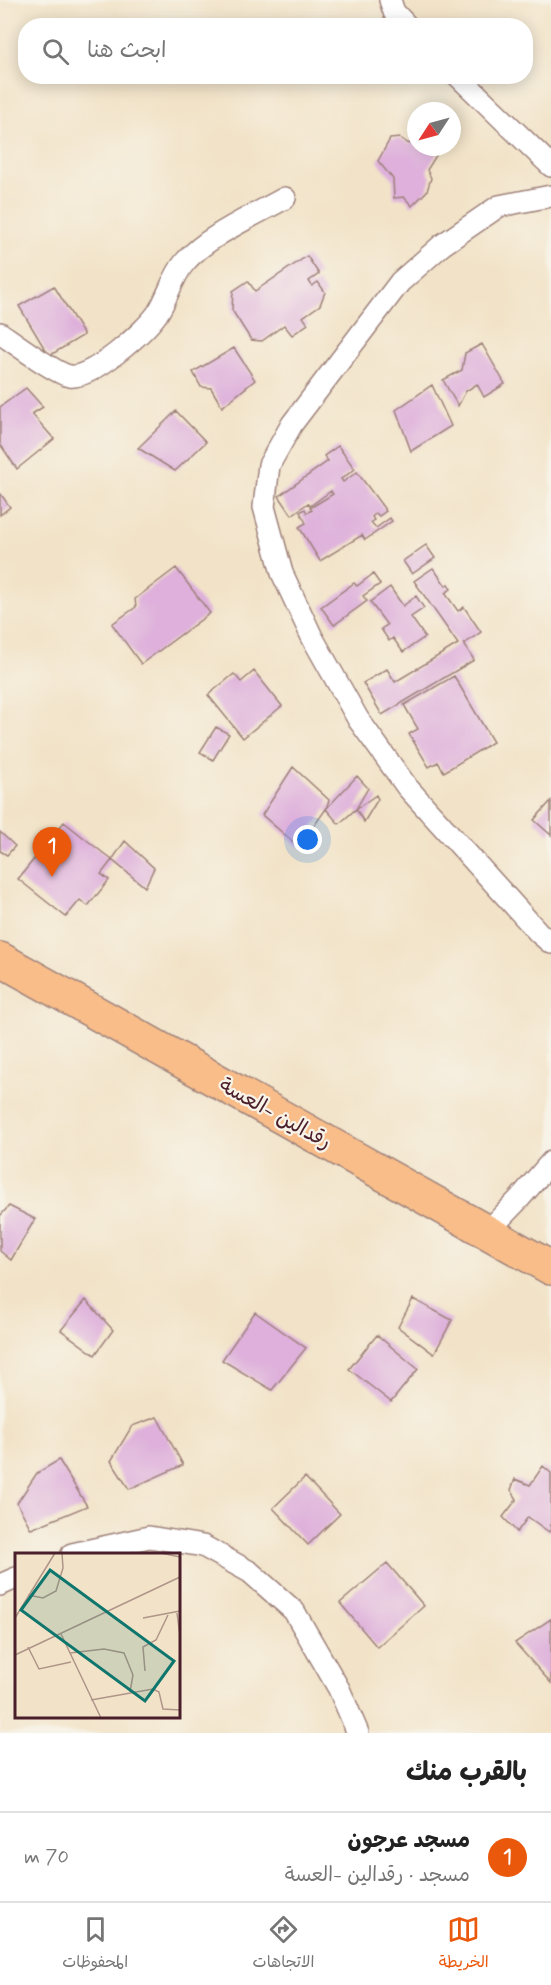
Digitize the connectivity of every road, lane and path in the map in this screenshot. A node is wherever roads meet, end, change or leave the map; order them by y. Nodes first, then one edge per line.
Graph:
1 (390, 0) edge
2 (400, 18) edge
3 (466, 84) edge
4 (551, 166) edge
5 (551, 196) edge
6 (285, 198) dead end
7 (0, 333) edge
8 (551, 943) edge
9 (0, 959) edge
10 (551, 1162) edge
11 (486, 1233) junction
12 (551, 1268) edge
13 (76, 1553) edge
14 (15, 1578) edge
15 (0, 1585) edge
16 (358, 1733) edge

1 - 2 street
3 - 4 street
5 - 8 street
6 - 7 street
9 - 11 main road, رقدالين -العسة
10 - 11 street
11 - 12 main road, رقدالين -العسة
13 - 16 street
14 - 15 street

